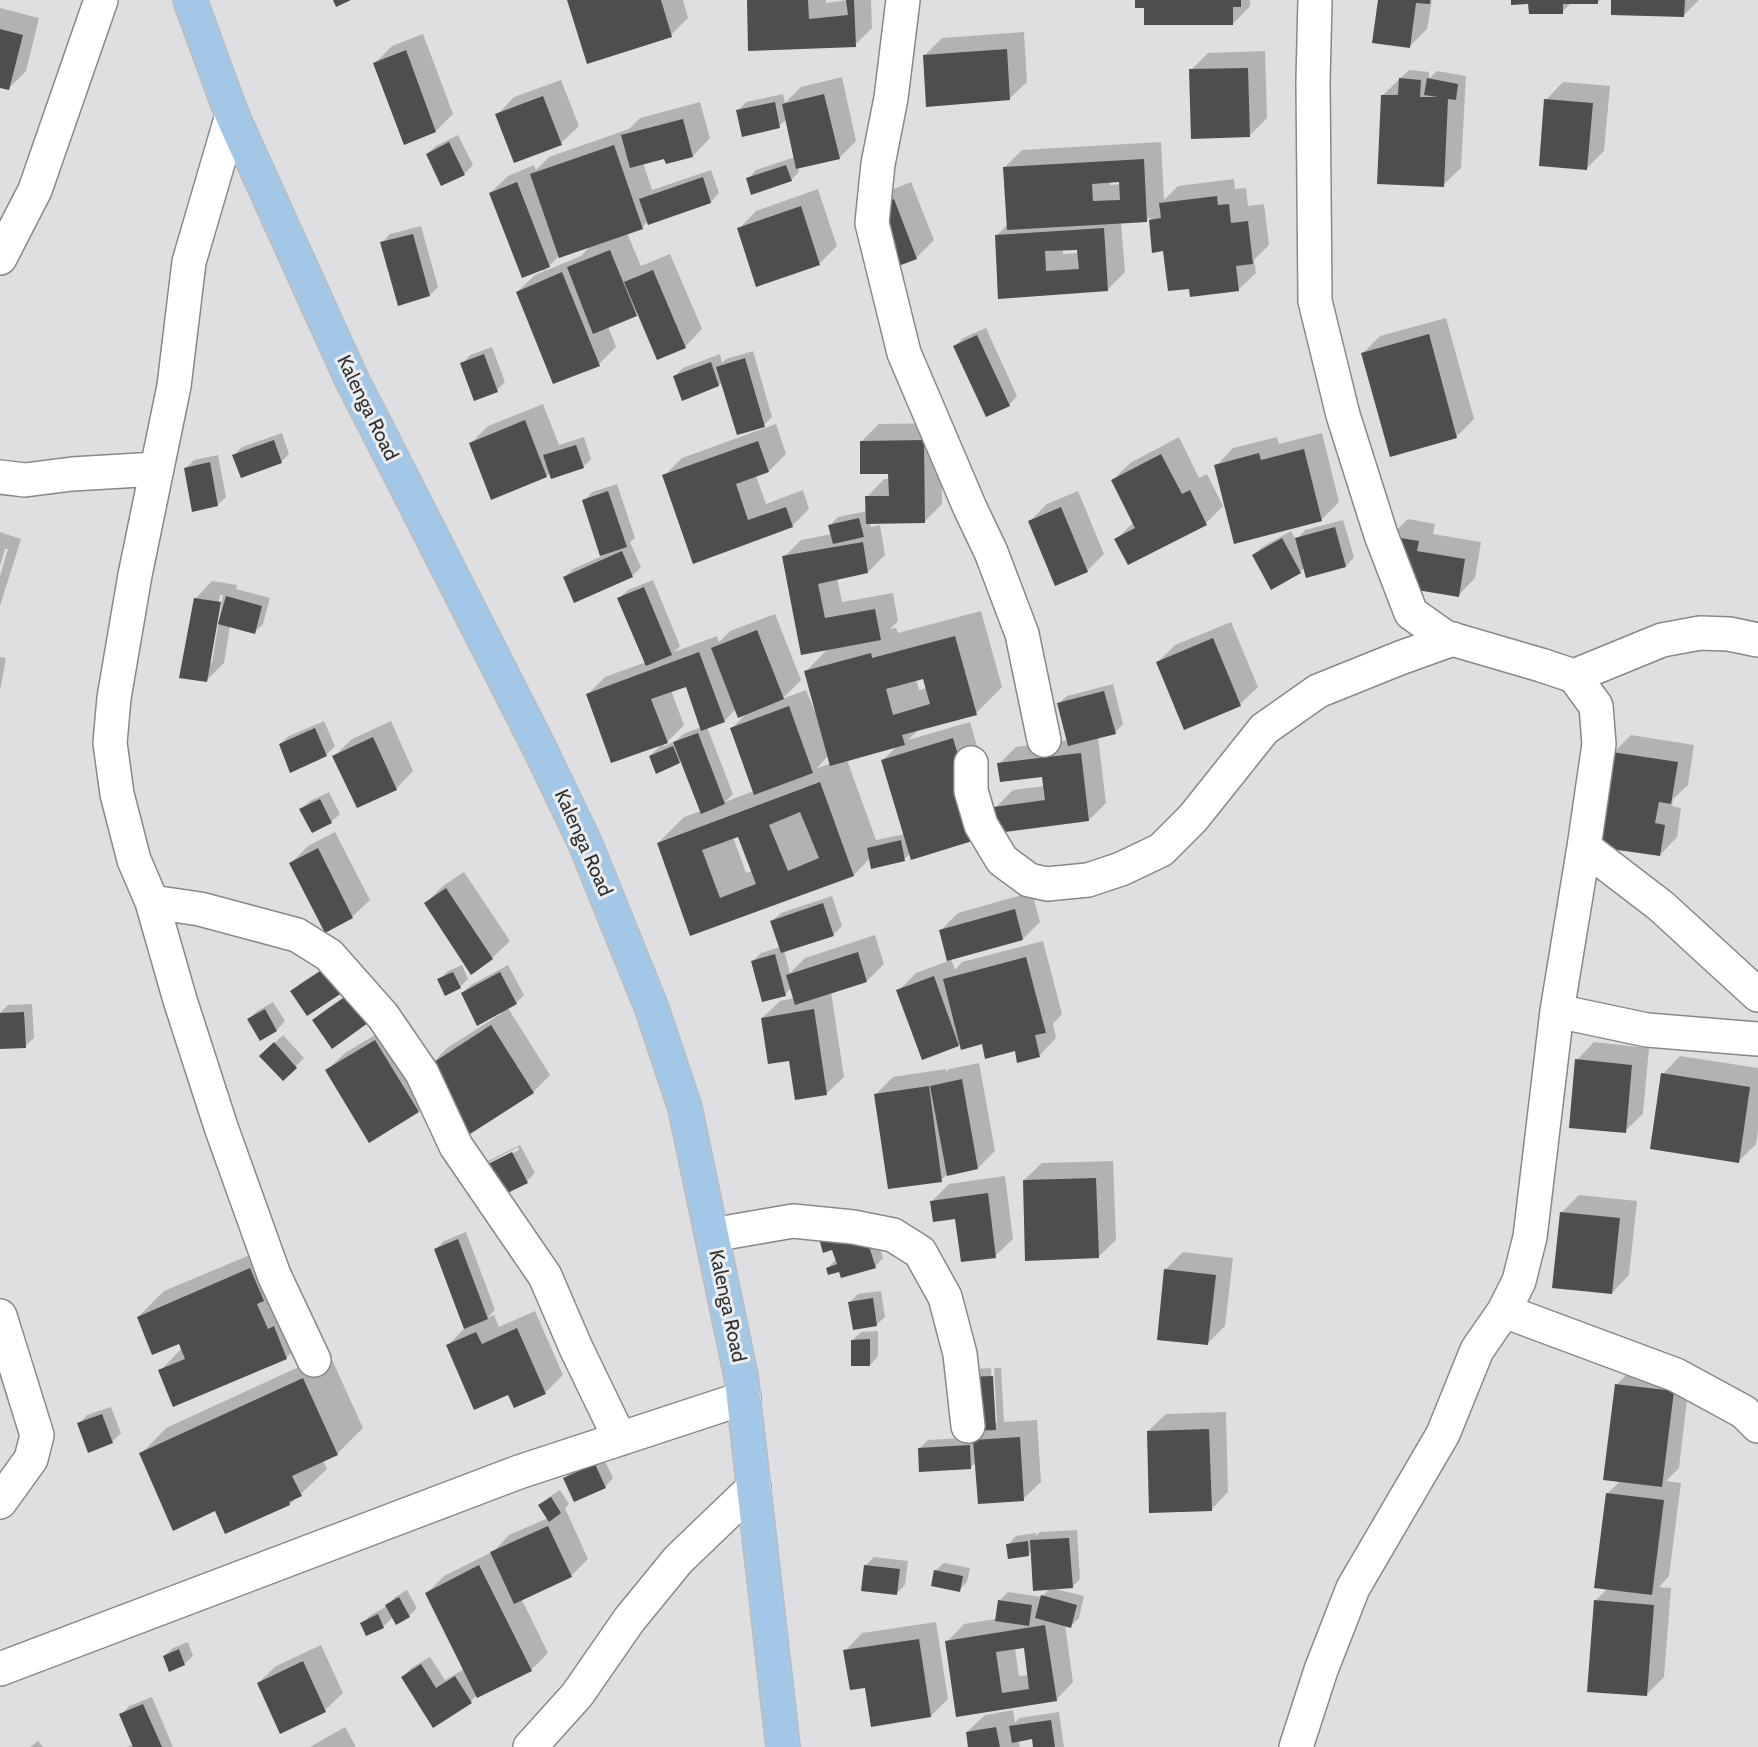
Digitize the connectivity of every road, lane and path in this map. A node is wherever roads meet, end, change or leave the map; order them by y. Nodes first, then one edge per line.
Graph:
1 (101, 0) edge
2 (190, 0) edge
3 (903, 0) edge
4 (1315, 0) edge
5 (232, 115) junction
6 (0, 258) edge
7 (157, 469) junction
8 (0, 477) edge
9 (1453, 639) junction
10 (1758, 640) edge
11 (1574, 676) junction
12 (1044, 740) dead end
13 (971, 763) dead end
14 (1584, 847) junction
15 (152, 902) junction
16 (1758, 995) edge
17 (1557, 1011) junction
18 (1758, 1039) edge
19 (712, 1235) junction
20 (1504, 1311) junction
21 (0, 1316) edge
22 (314, 1360) dead end
23 (744, 1398) junction
24 (968, 1426) dead end
25 (1758, 1426) edge
26 (620, 1439) junction
27 (754, 1487) junction
28 (0, 1502) edge
29 (0, 1669) edge
30 (530, 1747) edge
31 (783, 1747) edge
32 (1296, 1747) edge

1 - 6 street
2 - 5 main road, Kalenga Road
3 - 12 street
4 - 9 street
5 - 7 street
5 - 19 main road, Kalenga Road
7 - 8 street
7 - 15 street
9 - 11 street
9 - 13 street
10 - 11 street
11 - 14 street
14 - 16 street
14 - 17 street
15 - 22 street
15 - 26 street
17 - 18 street
17 - 20 street
19 - 23 main road, Kalenga Road
19 - 24 street
20 - 25 street
20 - 32 street
21 - 28 street
23 - 26 street
23 - 27 main road, Kalenga Road
26 - 29 street
27 - 30 street
27 - 31 main road, Kalenga Road

